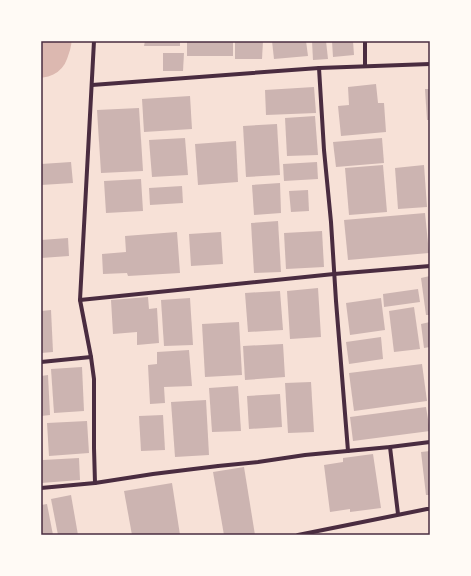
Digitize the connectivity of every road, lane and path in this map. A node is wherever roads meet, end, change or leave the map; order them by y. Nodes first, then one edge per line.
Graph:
1 (94, 41) edge
2 (365, 41) edge
3 (430, 64) edge
4 (365, 66) junction
5 (319, 68) junction
6 (92, 85) junction
7 (430, 266) edge
8 (334, 274) junction
9 (80, 300) junction
10 (91, 356) junction
11 (41, 362) edge
12 (430, 442) edge
13 (390, 447) junction
14 (348, 451) junction
15 (96, 483) junction
16 (41, 488) edge
17 (430, 509) edge
18 (398, 514) junction
19 (298, 535) edge

1 - 6 street
2 - 4 street
3 - 4 street
4 - 5 street
5 - 6 street
5 - 8 street
6 - 9 street
7 - 8 street
8 - 9 street
8 - 14 street
9 - 10 street
10 - 11 street
10 - 15 street
12 - 13 street
13 - 14 street
13 - 18 street
14 - 15 street
15 - 16 street
17 - 18 street
18 - 19 street

